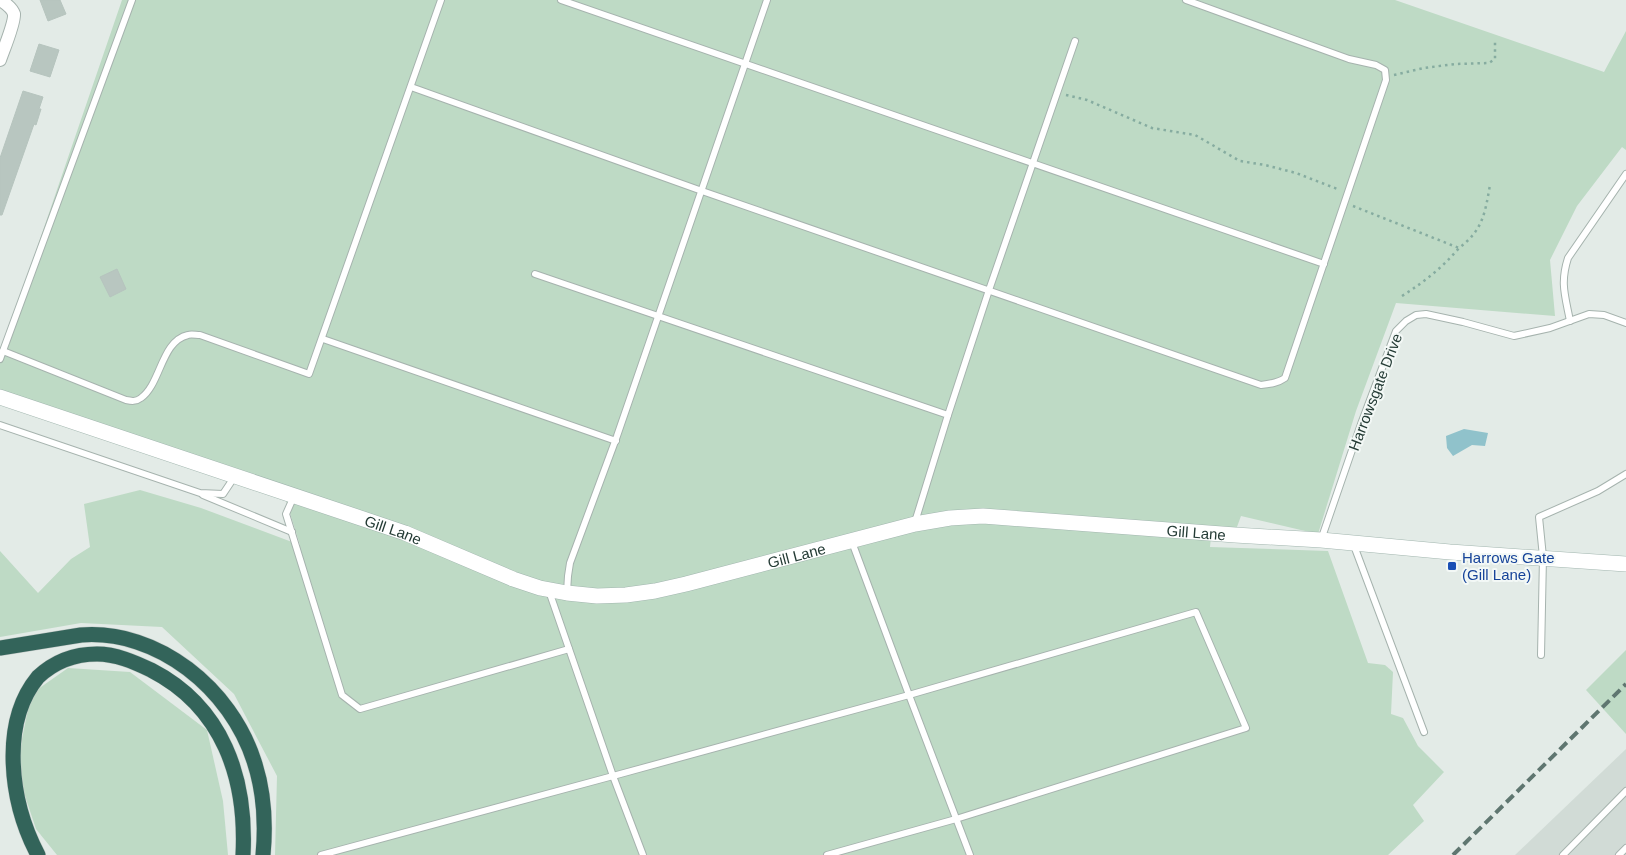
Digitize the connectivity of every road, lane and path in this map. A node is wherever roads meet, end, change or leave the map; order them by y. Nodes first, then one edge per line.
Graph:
1 (0, 0) edge
2 (132, 0) edge
3 (441, 0) edge
4 (561, 0) edge
5 (767, 0) edge
6 (1186, 0) edge
7 (1076, 41) dead end
8 (1495, 42) dead end
9 (0, 60) edge
10 (746, 63) junction
11 (1386, 77) junction
12 (410, 87) junction
13 (1058, 93) junction
14 (1033, 162) junction
15 (1626, 174) edge
16 (1490, 185) dead end
17 (702, 190) junction
18 (1348, 193) junction
19 (1344, 203) junction
20 (1459, 248) junction
21 (1324, 264) junction
22 (535, 274) dead end
23 (989, 290) junction
24 (1402, 296) dead end
25 (658, 316) junction
26 (1570, 321) junction
27 (1626, 323) edge
28 (322, 339) junction
29 (3, 351) junction
30 (0, 359) edge
31 (0, 396) edge
32 (948, 415) junction
33 (0, 425) edge
34 (616, 441) junction
35 (1626, 474) edge
36 (235, 476) junction
37 (200, 493) junction
38 (295, 496) junction
39 (915, 524) junction
40 (292, 532) junction
41 (851, 540) junction
42 (1321, 540) junction
43 (1353, 542) junction
44 (1543, 557) junction
45 (1626, 564) edge
46 (548, 590) junction
47 (567, 593) junction
48 (0, 648) edge
49 (569, 649) junction
50 (1541, 655) dead end
51 (909, 695) junction
52 (1424, 732) dead end
53 (613, 776) junction
54 (1626, 791) edge
55 (956, 820) junction
56 (1626, 848) edge
57 (38, 855) edge
58 (243, 855) edge
59 (263, 855) edge
60 (321, 855) edge
61 (643, 855) edge
62 (828, 855) edge
63 (970, 855) edge
64 (1563, 855) edge
65 (1619, 855) edge

1 - 9 street
2 - 29 lane
3 - 12 lane
4 - 10 lane
5 - 10 lane
6 - 11 lane
7 - 13 lane
8 - 11 path
10 - 14 lane
10 - 17 lane
11 - 18 lane
12 - 17 lane
12 - 28 lane
13 - 14 lane
13 - 18 path
14 - 21 lane
14 - 23 lane
15 - 26 lane
16 - 20 path
17 - 23 lane
17 - 25 lane
18 - 19 lane
19 - 20 path
19 - 21 lane
20 - 24 path
21 - 23 lane
22 - 25 lane
23 - 32 lane
25 - 32 lane
25 - 34 lane
26 - 27 lane, Harrowsgate Drive
26 - 42 lane, Harrowsgate Drive
28 - 29 lane
28 - 34 lane
29 - 30 lane
31 - 36 street, Gill Lane
32 - 39 lane
33 - 37 lane
34 - 47 lane
35 - 44 lane
36 - 37 lane
36 - 38 street, Gill Lane
37 - 40 lane
38 - 40 lane
38 - 46 street, Gill Lane
39 - 41 street, Gill Lane
39 - 42 street, Gill Lane
40 - 49 lane
41 - 47 street, Gill Lane
41 - 51 lane
42 - 43 street, Gill Lane
43 - 44 street, Gill Lane
43 - 52 lane
44 - 45 street, Gill Lane
44 - 50 lane
46 - 47 street, Gill Lane
46 - 49 lane
48 - 59 highway
49 - 53 lane
51 - 53 lane
51 - 55 lane
51 - 55 lane
53 - 60 lane
53 - 61 lane
54 - 64 lane
55 - 62 lane
55 - 63 lane
56 - 65 lane
57 - 58 highway

